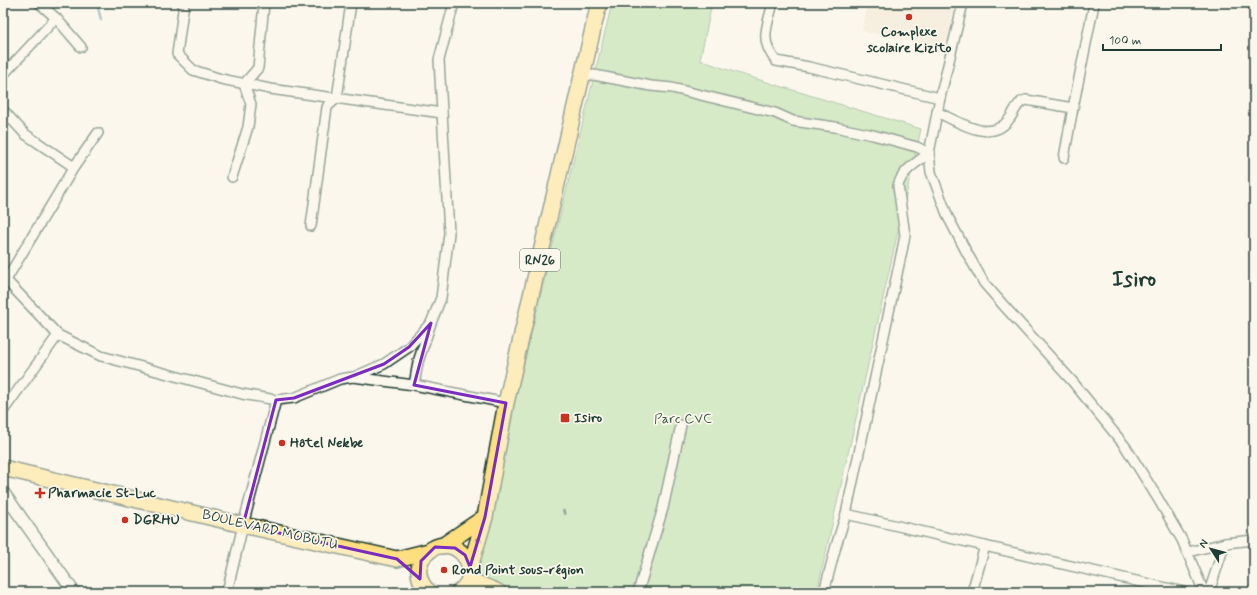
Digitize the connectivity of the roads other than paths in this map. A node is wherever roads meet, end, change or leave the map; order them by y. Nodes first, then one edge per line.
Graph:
1 (39, 3) edge
2 (184, 3) edge
3 (264, 3) edge
4 (351, 3) edge
5 (454, 3) edge
6 (599, 3) edge
7 (773, 3) edge
8 (963, 3) edge
9 (1094, 4) edge
10 (56, 18) junction
11 (81, 47) dead end
12 (3, 75) edge
13 (582, 76) junction
14 (244, 84) junction
15 (337, 98) junction
16 (940, 98) junction
17 (1073, 108) junction
18 (3, 110) edge
19 (937, 112) junction
20 (442, 113) junction
21 (98, 133) dead end
22 (930, 153) junction
23 (1064, 158) dead end
24 (74, 167) junction
25 (232, 177) dead end
26 (312, 226) dead end
27 (4, 279) edge
28 (431, 323) junction
29 (58, 335) junction
30 (353, 377) junction
31 (414, 385) junction
32 (276, 400) junction
33 (506, 404) junction
34 (3, 411) edge
35 (681, 426) dead end
36 (3, 468) edge
37 (3, 492) edge
38 (846, 514) junction
39 (485, 518) junction
40 (243, 525) junction
41 (1254, 540) edge
42 (1225, 543) junction
43 (985, 546) junction
44 (436, 548) junction
45 (1188, 552) junction
46 (397, 559) junction
47 (469, 573) junction
48 (424, 587) edge
49 (74, 592) edge
50 (227, 592) edge
51 (459, 592) edge
52 (498, 592) edge
53 (638, 592) edge
54 (824, 592) edge
55 (972, 592) edge
56 (1184, 592) edge
57 (1204, 592) edge
58 (1209, 592) edge

1 - 10 street
2 - 14 street
3 - 14 street
4 - 15 street
5 - 20 street
6 - 13 main road, RN26
7 - 16 street
8 - 16 street
9 - 17 street
10 - 11 street
10 - 12 street
13 - 22 street
13 - 33 main road, RN26
14 - 15 street
14 - 25 street
15 - 20 street
15 - 26 street
16 - 19 street
17 - 19 street
17 - 23 street
18 - 24 street
19 - 22 street
20 - 28 street
21 - 24 street
22 - 38 street
22 - 45 street
24 - 27 street
27 - 29 street
28 - 30 street
28 - 31 street
29 - 32 street
29 - 34 street
30 - 31 street
30 - 32 street
31 - 33 street
32 - 40 street
33 - 39 main road, RN26
35 - 53 street
36 - 40 main road, BOULEVARD MOBUTU
37 - 49 street
38 - 43 street
38 - 54 street
39 - 44 main road
47 -> 39 main road, RN26
40 - 46 main road, BOULEVARD MOBUTU
40 - 50 street
41 - 42 street
42 - 45 street
42 - 58 street
43 - 55 street
43 - 56 street
44 - 46 main road
44 - 47 main road
44 - 48 main road
45 - 57 street
46 - 48 main road
47 - 51 main road
47 - 52 main road

